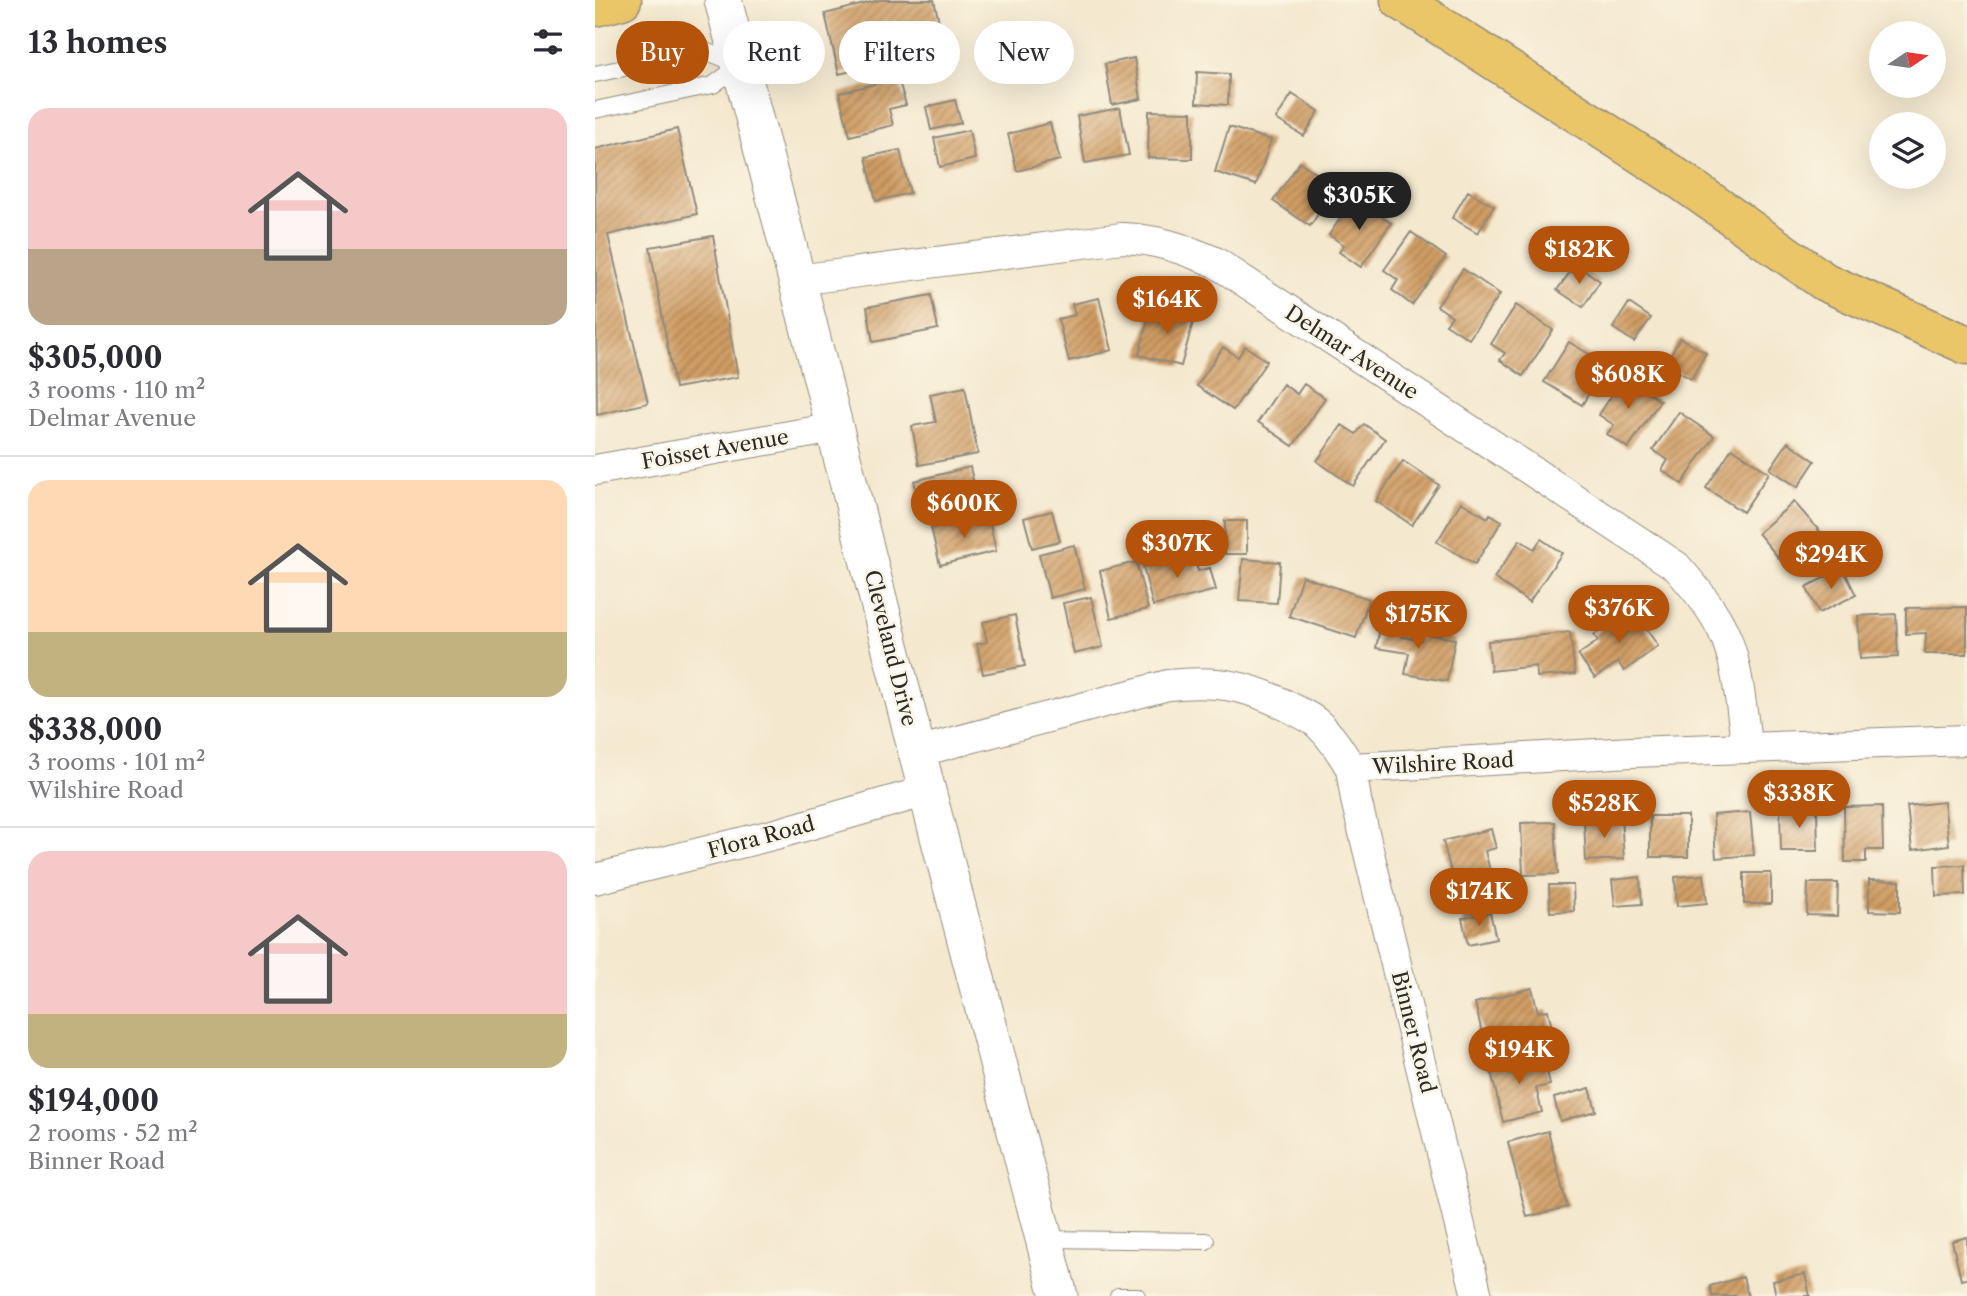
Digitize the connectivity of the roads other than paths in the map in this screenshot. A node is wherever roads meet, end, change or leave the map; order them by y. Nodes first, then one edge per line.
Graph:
1 (622, 0) edge
2 (723, 0) edge
3 (1399, 0) edge
4 (595, 6) edge
5 (724, 21) edge
6 (723, 72) edge
7 (595, 74) edge
8 (723, 76) edge
9 (729, 84) edge
10 (595, 110) edge
11 (797, 280) junction
12 (1967, 345) edge
13 (835, 428) junction
14 (595, 470) edge
15 (1967, 740) edge
16 (1747, 748) junction
17 (917, 752) junction
18 (1351, 768) junction
19 (927, 791) junction
20 (595, 879) edge
21 (1044, 1239) junction
22 (1206, 1241) dead end
23 (1059, 1296) edge
24 (1118, 1296) edge
25 (1124, 1296) edge
26 (1137, 1296) edge
27 (1477, 1296) edge

1 - 4 highway
2 - 5 street, Cleveland Drive
3 - 12 highway
6 - 7 lane
8 - 10 lane
9 - 11 street, Cleveland Drive
11 - 13 street, Cleveland Drive
11 - 16 street, Delmar Avenue
13 - 14 street, Foisset Avenue
13 - 17 street, Cleveland Drive
15 - 16 street, Wilshire Road
16 - 18 street, Wilshire Road
17 - 18 street, Wilshire Road
17 - 19 street, Cleveland Drive
18 - 27 street, Binner Road
19 - 20 street, Flora Road
19 - 21 street, Cleveland Drive
21 - 22 lane
21 - 23 street, Cleveland Drive
24 - 25 lane
25 - 26 lane

